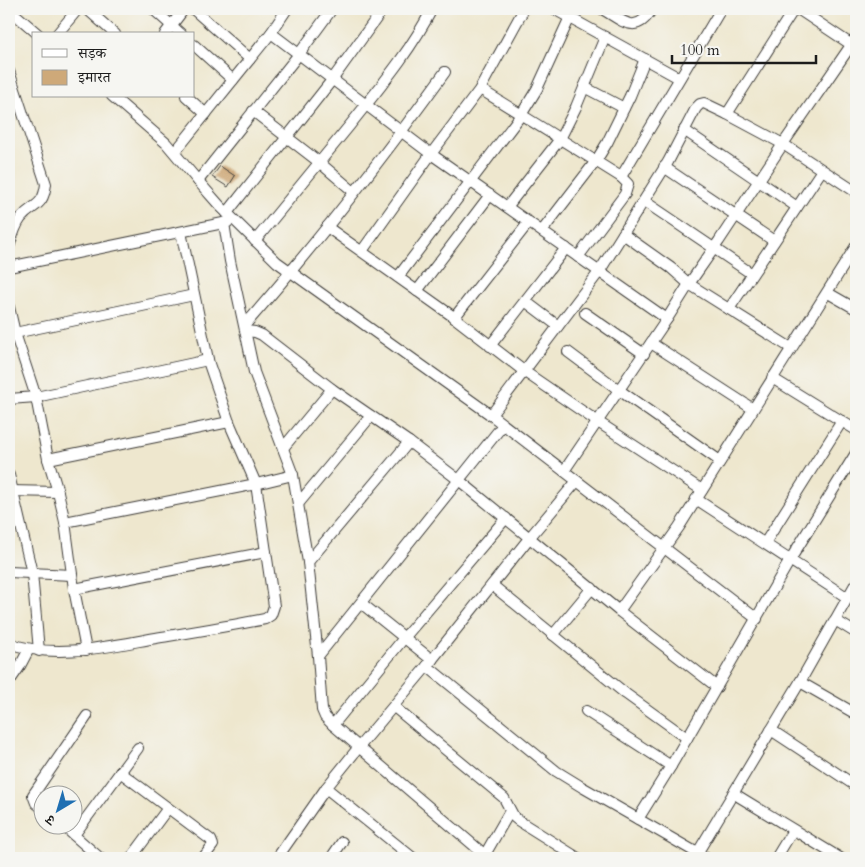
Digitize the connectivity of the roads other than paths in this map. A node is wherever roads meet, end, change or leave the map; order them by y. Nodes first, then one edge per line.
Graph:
1 (9, 9) edge
2 (78, 9) edge
3 (87, 9) edge
4 (153, 9) edge
5 (184, 9) edge
6 (193, 9) edge
7 (287, 9) edge
8 (332, 9) edge
9 (383, 9) edge
10 (432, 9) edge
11 (524, 9) edge
12 (554, 9) edge
13 (602, 9) edge
14 (652, 9) edge
15 (721, 9) edge
16 (794, 9) edge
17 (798, 9) edge
18 (570, 17) junction
19 (168, 29) edge
20 (36, 32) edge
21 (59, 32) edge
22 (113, 32) edge
23 (271, 33) junction
24 (605, 37) junction
25 (854, 42) edge
26 (195, 46) edge
27 (298, 54) junction
28 (250, 59) junction
29 (645, 59) junction
30 (9, 71) edge
31 (445, 72) dead end
32 (679, 78) junction
33 (233, 80) junction
34 (332, 80) junction
35 (584, 87) junction
36 (480, 90) junction
37 (115, 98) edge
38 (188, 98) edge
39 (366, 105) junction
40 (624, 108) junction
41 (253, 111) junction
42 (206, 114) junction
43 (727, 114) junction
44 (521, 115) junction
45 (684, 130) junction
46 (402, 131) junction
47 (287, 137) junction
48 (560, 139) junction
49 (783, 144) junction
50 (175, 152) junction
51 (432, 154) junction
52 (319, 162) junction
53 (596, 162) junction
54 (664, 167) junction
55 (822, 170) junction
56 (621, 177) junction
57 (760, 180) junction
58 (198, 181) junction
59 (471, 182) junction
60 (354, 192) junction
61 (856, 192) edge
62 (490, 195) junction
63 (644, 201) junction
64 (507, 207) junction
65 (797, 207) junction
66 (231, 216) junction
67 (736, 216) junction
68 (529, 222) junction
69 (224, 223) junction
70 (327, 227) junction
71 (542, 231) junction
72 (181, 232) junction
73 (623, 234) junction
74 (256, 241) junction
75 (774, 241) junction
76 (856, 246) edge
77 (9, 247) edge
78 (566, 248) junction
79 (714, 249) junction
80 (362, 251) junction
81 (578, 257) junction
82 (9, 267) edge
83 (291, 272) junction
84 (600, 272) junction
85 (752, 274) junction
86 (398, 277) junction
87 (689, 284) junction
88 (417, 291) junction
89 (828, 292) junction
90 (194, 295) junction
91 (526, 300) junction
92 (9, 307) edge
93 (729, 309) junction
94 (856, 309) edge
95 (584, 313) dead end
96 (454, 318) junction
97 (667, 319) junction
98 (558, 326) junction
99 (245, 328) junction
100 (12, 334) edge
101 (651, 343) junction
102 (490, 346) junction
103 (791, 348) junction
104 (568, 352) dead end
105 (644, 354) junction
106 (208, 360) junction
107 (525, 372) junction
108 (772, 378) junction
109 (332, 389) junction
110 (619, 390) junction
111 (36, 397) junction
112 (9, 399) edge
113 (753, 409) junction
114 (491, 415) junction
115 (372, 416) junction
116 (842, 421) junction
117 (229, 422) junction
118 (598, 422) junction
119 (503, 425) junction
120 (856, 430) edge
121 (409, 442) junction
122 (283, 448) junction
123 (856, 453) edge
124 (48, 459) junction
125 (720, 461) junction
126 (564, 471) junction
127 (9, 474) edge
128 (293, 475) junction
129 (460, 481) junction
130 (577, 481) junction
131 (256, 484) junction
132 (702, 490) junction
133 (10, 491) edge
134 (58, 492) junction
135 (696, 499) junction
136 (298, 504) junction
137 (506, 518) junction
138 (65, 522) junction
139 (530, 537) junction
140 (765, 543) junction
141 (664, 547) junction
142 (266, 552) junction
143 (790, 560) junction
144 (308, 562) junction
145 (9, 572) edge
146 (32, 573) junction
147 (72, 575) junction
148 (856, 583) edge
149 (492, 585) junction
150 (592, 588) junction
151 (74, 589) junction
152 (848, 598) junction
153 (361, 603) junction
154 (619, 611) junction
155 (757, 619) junction
156 (835, 620) junction
157 (856, 633) edge
158 (553, 635) junction
159 (404, 638) junction
160 (9, 643) edge
161 (28, 649) junction
162 (40, 650) junction
163 (86, 650) junction
164 (318, 656) junction
165 (430, 663) junction
166 (11, 676) edge
167 (800, 682) junction
168 (716, 687) junction
169 (394, 707) junction
170 (586, 711) dead end
171 (856, 714) edge
172 (87, 716) dead end
173 (333, 725) junction
174 (771, 730) junction
175 (687, 738) junction
176 (359, 747) junction
177 (138, 748) dead end
178 (671, 766) junction
179 (120, 772) junction
180 (41, 784) edge
181 (856, 786) edge
182 (326, 788) junction
183 (734, 793) junction
184 (168, 808) junction
185 (510, 811) junction
186 (638, 819) junction
187 (793, 830) junction
188 (74, 835) joint
189 (342, 842) dead end
190 (484, 856) edge
191 (699, 857) edge
192 (100, 858) edge
193 (131, 858) edge
194 (203, 858) edge
195 (277, 858) edge
196 (331, 858) edge
197 (413, 858) edge
198 (578, 858) edge
199 (776, 858) edge
200 (840, 858) edge

1 - 20 street
2 - 21 street
3 - 22 street
4 - 19 street
5 - 19 street
6 - 28 street
7 - 23 street
8 - 27 street
9 - 34 street
10 - 39 street
11 - 36 street
12 - 18 street
13 - 14 street
15 - 32 street
16 - 43 street
17 - 25 street
18 - 24 street
18 - 44 street
23 - 27 street
23 - 28 street
24 - 29 street
24 - 35 street
25 - 49 street
26 - 33 street
27 - 34 street
27 - 41 street
28 - 33 street
29 - 32 street
29 - 40 street
30 - 77 street
31 - 46 street
32 - 56 street
33 - 42 street
34 - 39 street
34 - 47 street
35 - 40 street
35 - 48 street
36 - 44 street
36 - 51 street
37 - 50 street
38 - 42 street
39 - 46 street
39 - 52 street
40 - 53 street
41 - 47 street
41 - 58 street
42 - 50 street
43 - 45 street
43 - 49 street
44 - 48 street
44 - 59 street
45 - 54 street
45 - 57 street
46 - 51 street
46 - 60 street
47 - 52 street
47 - 66 street
48 - 53 street
48 - 64 street
49 - 55 street
49 - 57 street
50 - 58 street
51 - 59 street
51 - 80 street
52 - 60 street
52 - 74 street
53 - 56 street
53 - 71 street
54 - 63 street
54 - 67 street
55 - 61 street
55 - 65 street
56 - 81 street
57 - 65 street
57 - 67 street
58 - 66 street
59 - 62 street
59 - 86 street
60 - 70 street
62 - 64 street
62 - 88 street
63 - 73 street
63 - 79 street
64 - 68 street
65 - 75 street
66 - 69 street
66 - 74 street
67 - 75 street
67 - 79 street
68 - 71 street
68 - 96 street
69 - 72 street
69 - 99 street
70 - 80 street
70 - 83 street
71 - 78 street
72 - 82 street
72 - 90 street
73 - 84 street
73 - 87 street
74 - 83 street
75 - 85 street
76 - 89 street
78 - 81 street
78 - 91 street
79 - 85 street
79 - 87 street
80 - 86 street
81 - 84 street
83 - 99 street
83 - 114 street
84 - 97 street
84 - 98 street
85 - 93 street
86 - 88 street
87 - 93 street
87 - 97 street
88 - 96 street
89 - 94 street
89 - 103 street
90 - 100 street
90 - 106 street
91 - 98 street
91 - 102 street
92 - 100 street
93 - 103 street
95 - 105 street
96 - 102 street
97 - 101 street
98 - 107 street
99 - 109 street
99 - 122 street
100 - 111 street
101 - 105 street
101 - 113 street
102 - 107 street
103 - 108 street
104 - 110 street
105 - 110 street
106 - 111 street
106 - 117 street
107 - 114 street
107 - 118 street
108 - 113 street
108 - 116 street
109 - 115 street
109 - 122 street
110 - 118 street
110 - 125 street
111 - 112 street
111 - 124 street
113 - 125 street
114 - 119 street
115 - 121 street
115 - 136 street
116 - 120 street
116 - 140 street
117 - 124 street
117 - 131 street
118 - 126 street
118 - 132 street
119 - 126 street
119 - 129 street
121 - 129 street
121 - 144 street
122 - 128 street
123 - 143 street
124 - 134 street
125 - 132 street
126 - 130 street
127 - 133 street
128 - 131 street
128 - 136 street
129 - 137 street
129 - 153 street
130 - 139 street
130 - 141 street
131 - 138 street
131 - 142 street
132 - 135 street
133 - 134 street
133 - 146 street
134 - 138 street
135 - 140 street
135 - 141 street
136 - 144 street
137 - 139 street
137 - 159 street
138 - 147 street
139 - 149 street
139 - 150 street
140 - 143 street
141 - 154 street
141 - 155 street
142 - 151 street
142 - 163 street
143 - 152 street
143 - 155 street
144 - 164 street
145 - 146 street
146 - 147 street
146 - 162 street
147 - 151 street
148 - 152 street
149 - 158 street
149 - 165 street
150 - 154 street
150 - 158 street
151 - 163 street
152 - 156 street
153 - 159 street
153 - 164 street
154 - 168 street
155 - 168 street
156 - 157 street
156 - 167 street
158 - 175 street
159 - 165 street
159 - 173 street
160 - 161 street
161 - 162 street
161 - 166 street
162 - 163 street
164 - 173 street
165 - 169 street
165 - 186 street
167 - 171 street
167 - 174 street
168 - 175 street
169 - 176 street
169 - 185 street
170 - 178 street
172 - 180 street
173 - 176 street
174 - 181 street
174 - 183 street
175 - 178 street
176 - 182 street
176 - 190 street
177 - 179 street
178 - 186 street
179 - 184 street
179 - 188 street
182 - 195 street
182 - 197 street
183 - 187 street
183 - 191 street
184 - 193 street
184 - 194 street
185 - 190 street
185 - 198 street
186 - 191 street
187 - 199 street
187 - 200 street
188 - 192 street
189 - 196 street

